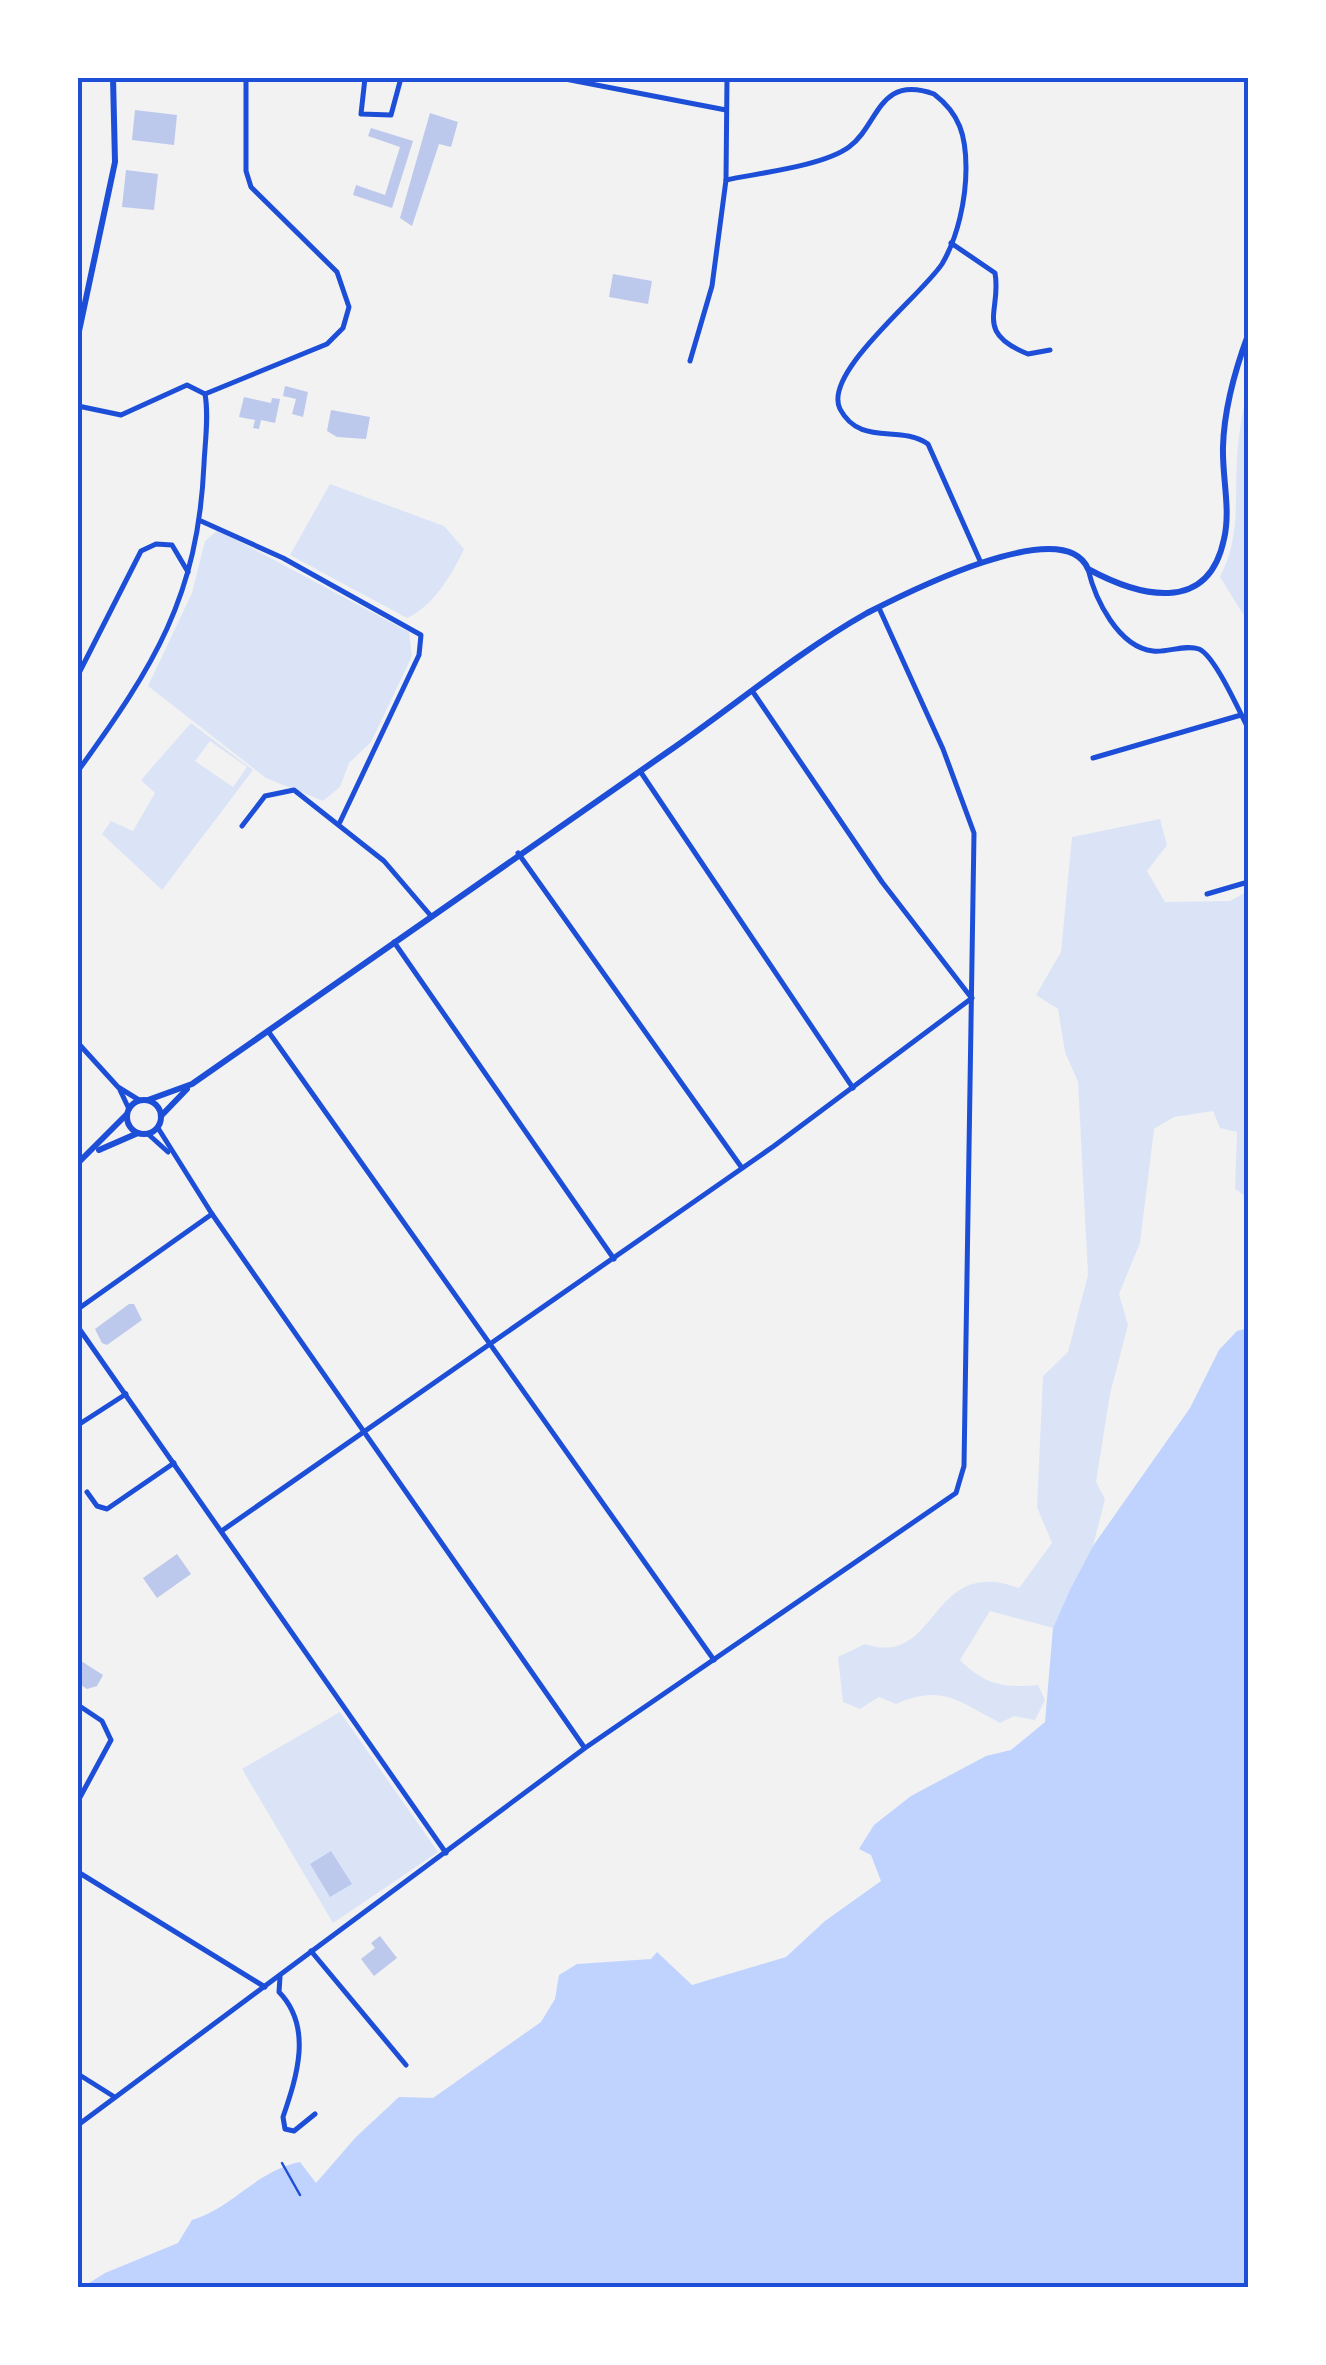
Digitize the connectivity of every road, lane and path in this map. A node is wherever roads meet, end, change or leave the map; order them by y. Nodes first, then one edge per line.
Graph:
1 (113, 78) edge
2 (246, 78) edge
3 (366, 78) edge
4 (401, 78) edge
5 (560, 78) edge
6 (727, 78) edge
7 (726, 110) junction
8 (726, 180) junction
9 (951, 243) junction
10 (1248, 335) edge
11 (78, 336) edge
12 (1050, 350) dead end
13 (1248, 352) edge
14 (690, 361) dead end
15 (1236, 366) junction
16 (206, 394) junction
17 (80, 406) edge
18 (201, 521) junction
19 (981, 563) junction
20 (1088, 570) junction
21 (189, 575) junction
22 (878, 608) junction
23 (78, 675) edge
24 (753, 692) junction
25 (1241, 714) junction
26 (1248, 728) edge
27 (1093, 758) dead end
28 (78, 771) edge
29 (640, 771) junction
30 (340, 822) junction
31 (242, 826) dead end
32 (518, 853) junction
33 (1248, 882) edge
34 (1207, 894) dead end
35 (431, 916) junction
36 (394, 942) junction
37 (972, 998) junction
38 (268, 1030) junction
39 (78, 1044) edge
40 (192, 1084) junction
41 (118, 1087) junction
42 (853, 1088) junction
43 (143, 1100) junction
44 (128, 1111) junction
45 (161, 1116) junction
46 (158, 1128) junction
47 (144, 1133) junction
48 (89, 1155) junction
49 (174, 1158) junction
50 (78, 1163) edge
51 (742, 1168) junction
52 (212, 1214) junction
53 (614, 1259) junction
54 (78, 1309) edge
55 (78, 1327) edge
56 (490, 1346) junction
57 (126, 1394) junction
58 (78, 1425) edge
59 (363, 1432) junction
60 (174, 1463) junction
61 (87, 1492) dead end
62 (223, 1530) junction
63 (714, 1660) junction
64 (78, 1706) edge
65 (585, 1748) junction
66 (78, 1802) edge
67 (446, 1853) junction
68 (78, 1872) edge
69 (311, 1951) junction
70 (280, 1976) junction
71 (266, 1987) junction
72 (406, 2066) dead end
73 (78, 2074) edge
74 (114, 2097) junction
75 (314, 2114) dead end
76 (78, 2125) edge
77 (282, 2163) dead end
78 (300, 2195) dead end

1 - 11 street
2 - 16 street
3 - 4 street
5 - 7 street
6 - 7 street
7 - 8 street
8 - 9 street
8 - 14 street
9 - 12 street
9 - 19 street
10 - 15 street
13 - 15 street
15 - 20 street
16 - 17 street
16 - 18 street
18 - 21 street
18 - 30 street
19 - 20 street
19 - 22 street
20 - 25 street
21 - 23 street
21 - 28 street
22 - 24 street
22 - 37 street
24 - 29 street
24 - 37 street
25 - 26 street
25 - 27 street
29 - 32 street
29 - 42 street
30 - 31 street
30 - 35 street
32 - 35 street
32 - 51 street
33 - 34 street
35 - 36 street
36 - 38 street
36 - 53 street
37 - 42 street
37 - 63 street
38 - 40 street
38 - 56 street
39 - 41 street
40 - 43 street
40 - 45 street
41 - 43 street
41 - 44 street
42 - 51 street
43 - 44 street
43 - 45 street
44 - 47 street
44 - 48 street
45 - 46 street
46 - 47 street
46 - 49 street
47 - 48 street
47 - 49 street
48 - 50 street
49 - 52 street
51 - 53 street
52 - 54 street
52 - 59 street
53 - 56 street
55 - 57 street
56 - 59 street
56 - 63 street
57 - 58 street
57 - 60 street
59 - 62 street
59 - 65 street
60 - 61 street
60 - 62 street
62 - 67 street
63 - 65 street
64 - 66 street
65 - 67 street
67 - 69 street
68 - 71 street
69 - 70 street
69 - 72 street
70 - 71 street
70 - 75 street
71 - 74 street
73 - 74 street
74 - 76 street
77 - 78 path

